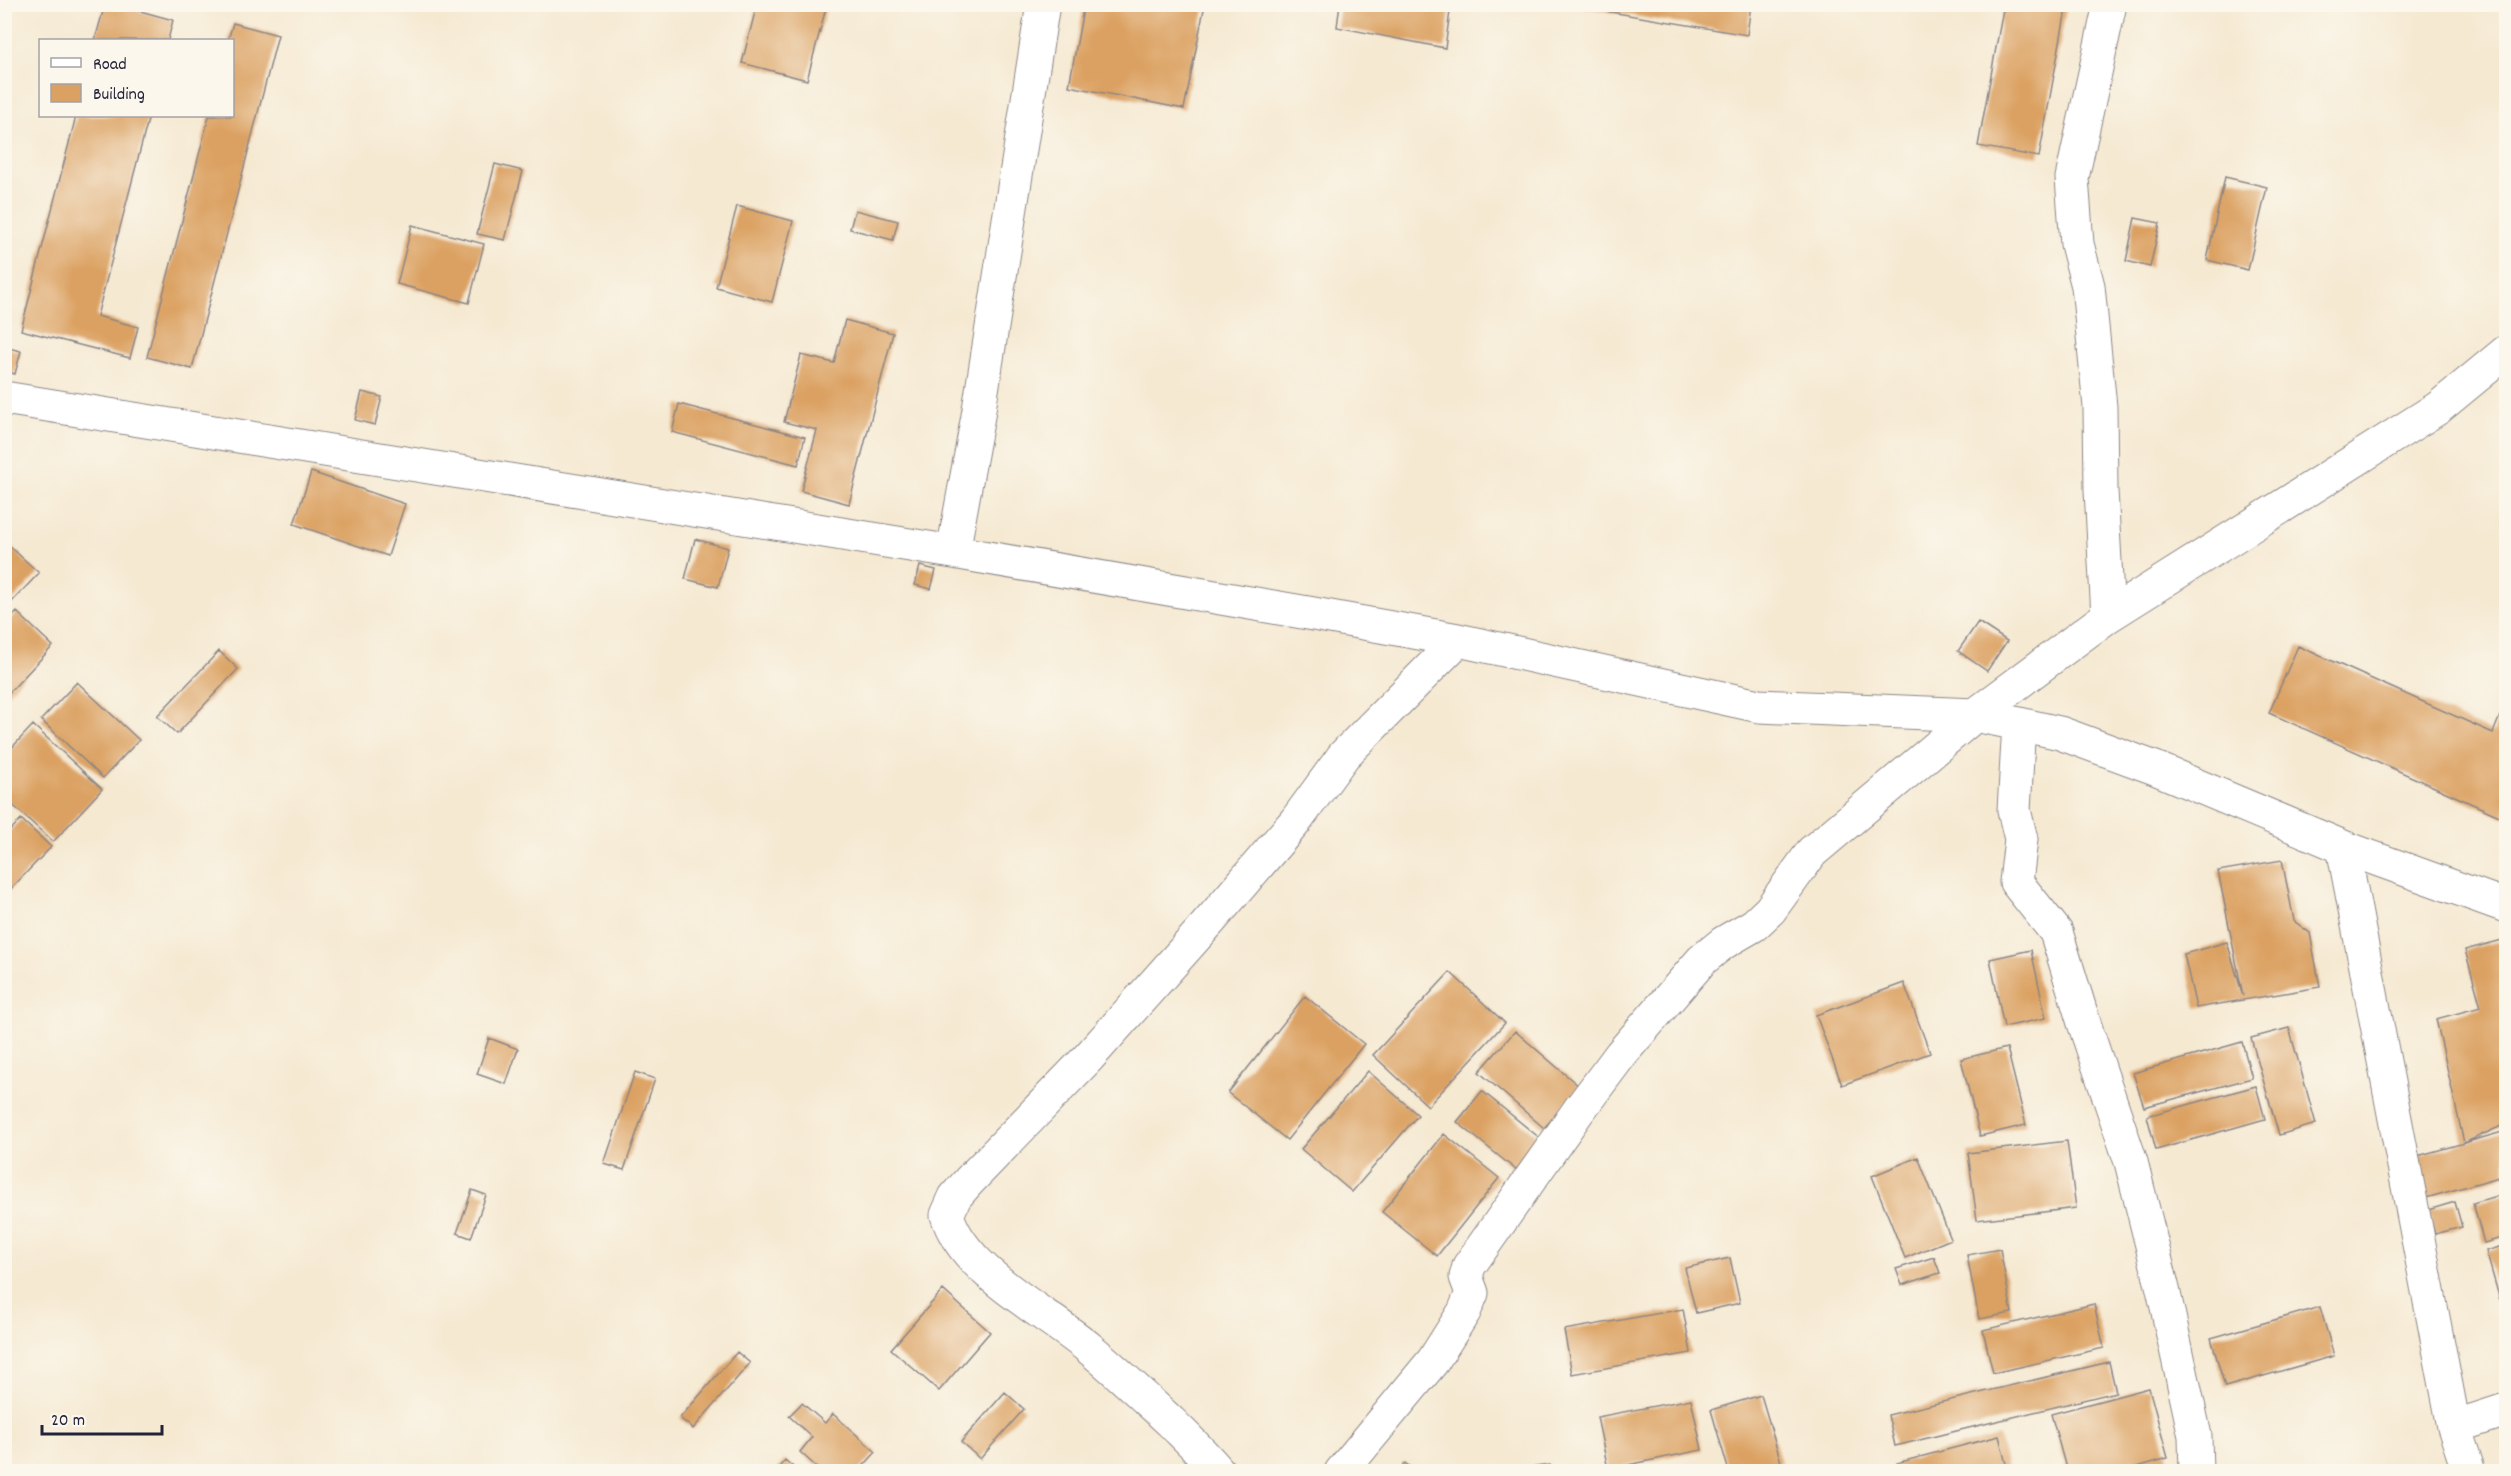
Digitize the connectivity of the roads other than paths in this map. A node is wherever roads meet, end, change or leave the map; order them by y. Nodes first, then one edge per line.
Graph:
1 (1043, 4) edge
2 (2110, 4) edge
3 (2506, 352) edge
4 (4, 399) edge
5 (953, 552) junction
6 (2108, 616) junction
7 (1458, 640) junction
8 (1975, 715) junction
9 (2019, 724) junction
10 (2343, 847) junction
11 (2506, 906) edge
12 (2506, 1410) edge
13 (2454, 1427) junction
14 (1219, 1472) edge
15 (1341, 1472) edge
16 (2196, 1472) edge
17 (2469, 1472) edge

1 - 5 street
2 - 6 street
3 - 6 street
4 - 5 street
5 - 7 street
6 - 8 street
7 - 8 street
7 - 14 street
8 - 9 street
8 - 15 street
9 - 10 street
9 - 16 street
10 - 11 street
10 - 13 street
12 - 13 street
13 - 17 street

